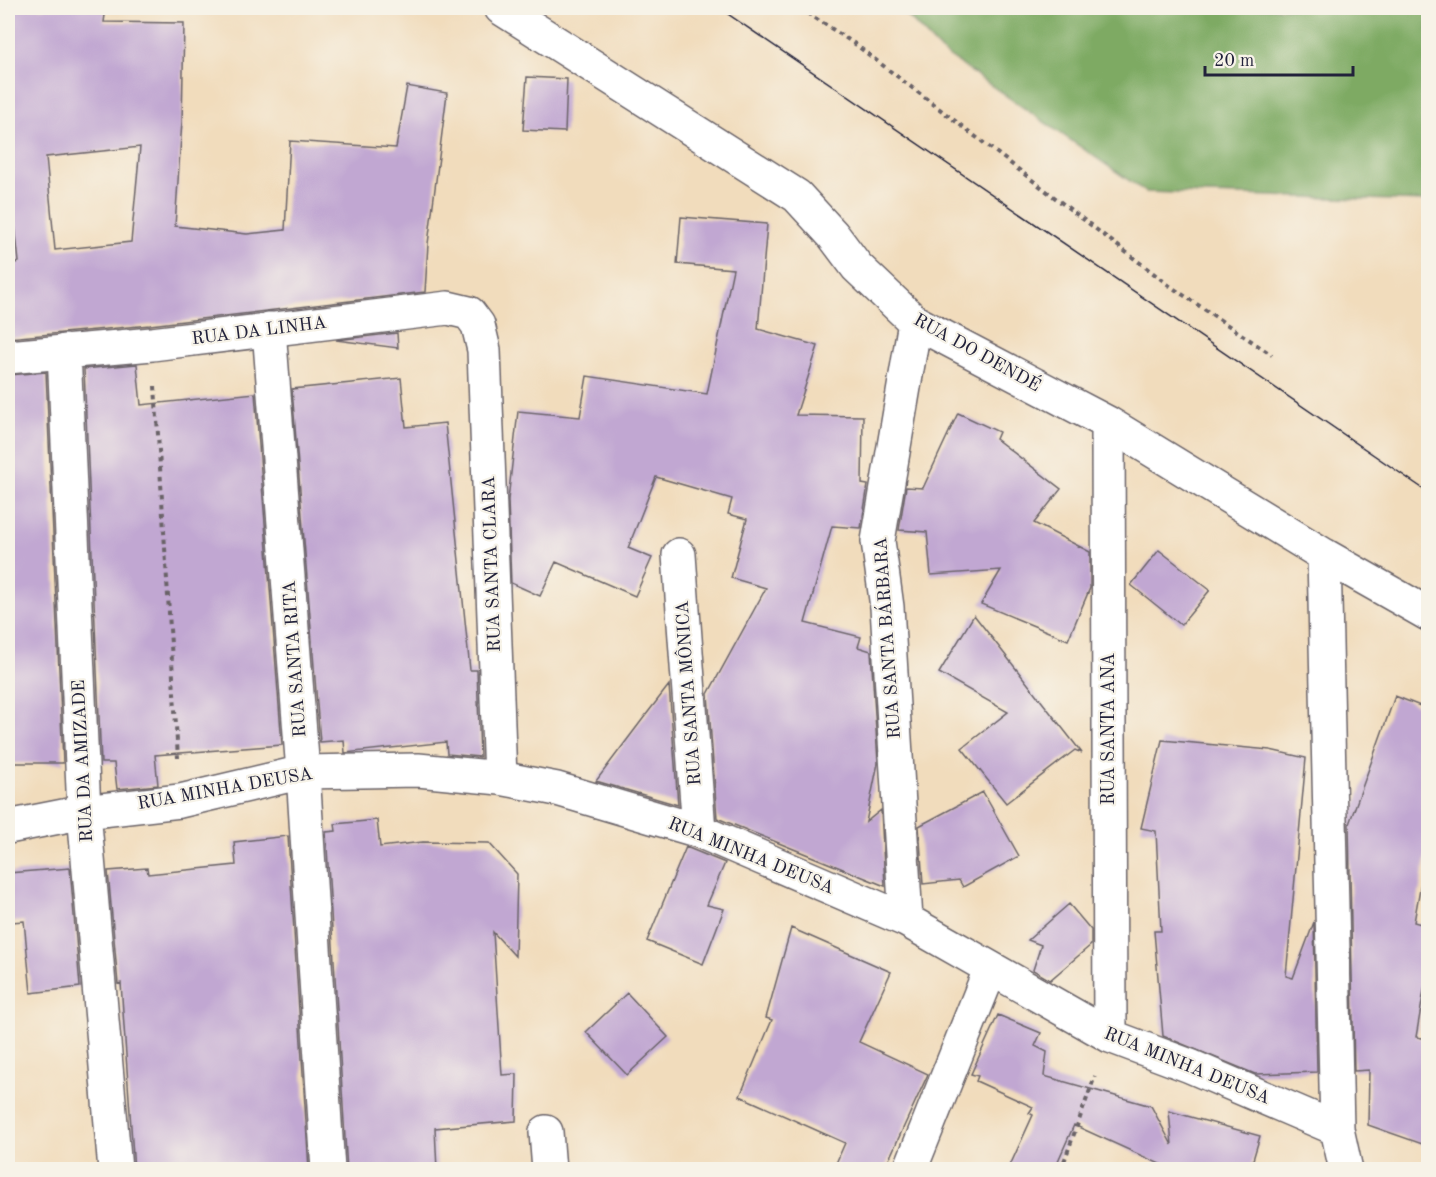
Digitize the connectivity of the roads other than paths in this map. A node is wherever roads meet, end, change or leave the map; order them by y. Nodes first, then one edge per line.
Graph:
1 (501, 8) edge
2 (915, 322) junction
3 (269, 329) junction
4 (484, 350) joint
5 (64, 351) junction
6 (8, 357) edge
7 (1108, 423) junction
8 (679, 555) dead end
9 (1324, 555) junction
10 (1428, 614) edge
11 (303, 772) junction
12 (500, 778) junction
13 (84, 812) junction
14 (8, 827) edge
15 (699, 831) junction
16 (906, 920) junction
17 (990, 970) junction
18 (1110, 1036) junction
19 (1336, 1129) junction
20 (546, 1132) dead end
21 (115, 1170) edge
22 (328, 1170) edge
23 (549, 1170) edge
24 (910, 1170) edge
25 (1346, 1170) edge

1 - 2 street, RUA DO DENDÉ
2 - 7 street, RUA DO DENDÉ
2 - 16 street, RUA SANTA BÁRBARA
3 - 4 street, RUA DA LINHA
3 - 5 street, RUA DA LINHA
3 - 11 street, RUA SANTA RITA
4 - 12 street, RUA SANTA CLARA
5 - 6 street, RUA DA LINHA
5 - 13 street, RUA DA AMIZADE
7 - 9 street, RUA DO DENDÉ
7 - 18 street, RUA SANTA ANA
8 - 15 street, RUA SANTA MÔNICA
9 - 10 street, RUA DO DENDÉ
9 - 19 street
11 - 12 street, RUA MINHA DEUSA
11 - 13 street, RUA MINHA DEUSA
11 - 22 street, RUA SANTA RITA
12 - 15 street, RUA MINHA DEUSA
13 - 14 street, RUA MINHA DEUSA
13 - 21 street, RUA DA AMIZADE
15 - 16 street, RUA MINHA DEUSA
16 - 17 street, RUA MINHA DEUSA
17 - 18 street, RUA MINHA DEUSA
17 - 24 street
18 - 19 street, RUA MINHA DEUSA
19 - 25 street
20 - 23 street

